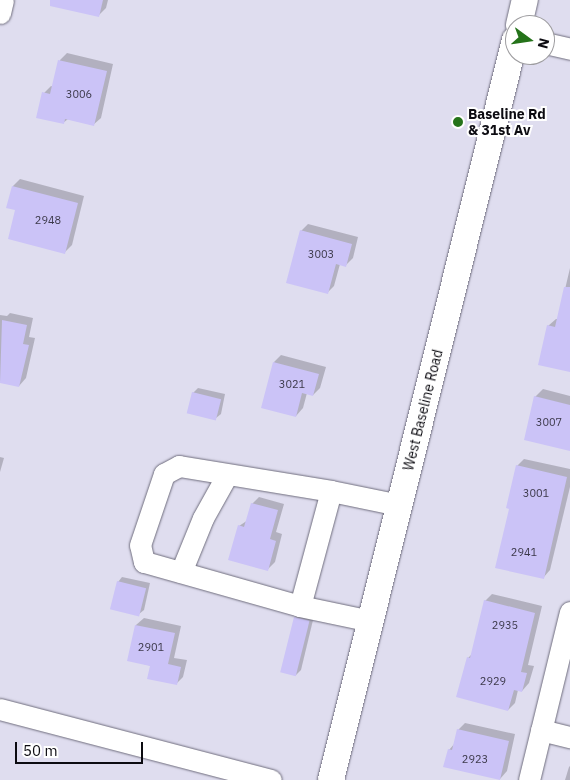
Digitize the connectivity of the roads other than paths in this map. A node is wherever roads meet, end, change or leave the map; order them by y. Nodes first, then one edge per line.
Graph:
1 (3, 0) edge
2 (525, 0) edge
3 (0, 13) edge
4 (521, 15) edge
5 (555, 45) edge
6 (570, 49) edge
7 (509, 65) edge
8 (227, 475) junction
9 (331, 491) junction
10 (399, 505) junction
11 (181, 572) junction
12 (300, 606) junction
13 (570, 612) edge
14 (371, 621) junction
15 (0, 709) edge
16 (541, 730) junction
17 (570, 737) edge
18 (271, 780) edge
19 (331, 780) edge
20 (529, 780) edge

1 - 3 street
2 - 4 main road
5 - 6 street
7 - 10 main road, West Baseline Road
8 - 9 street
8 - 11 street
8 - 11 street
9 - 10 street
9 - 12 street
10 - 14 main road, West Baseline Road
11 - 12 street
12 - 14 street
13 - 16 street
14 - 19 main road, West Baseline Road
15 - 18 street
16 - 17 street
16 - 20 street

